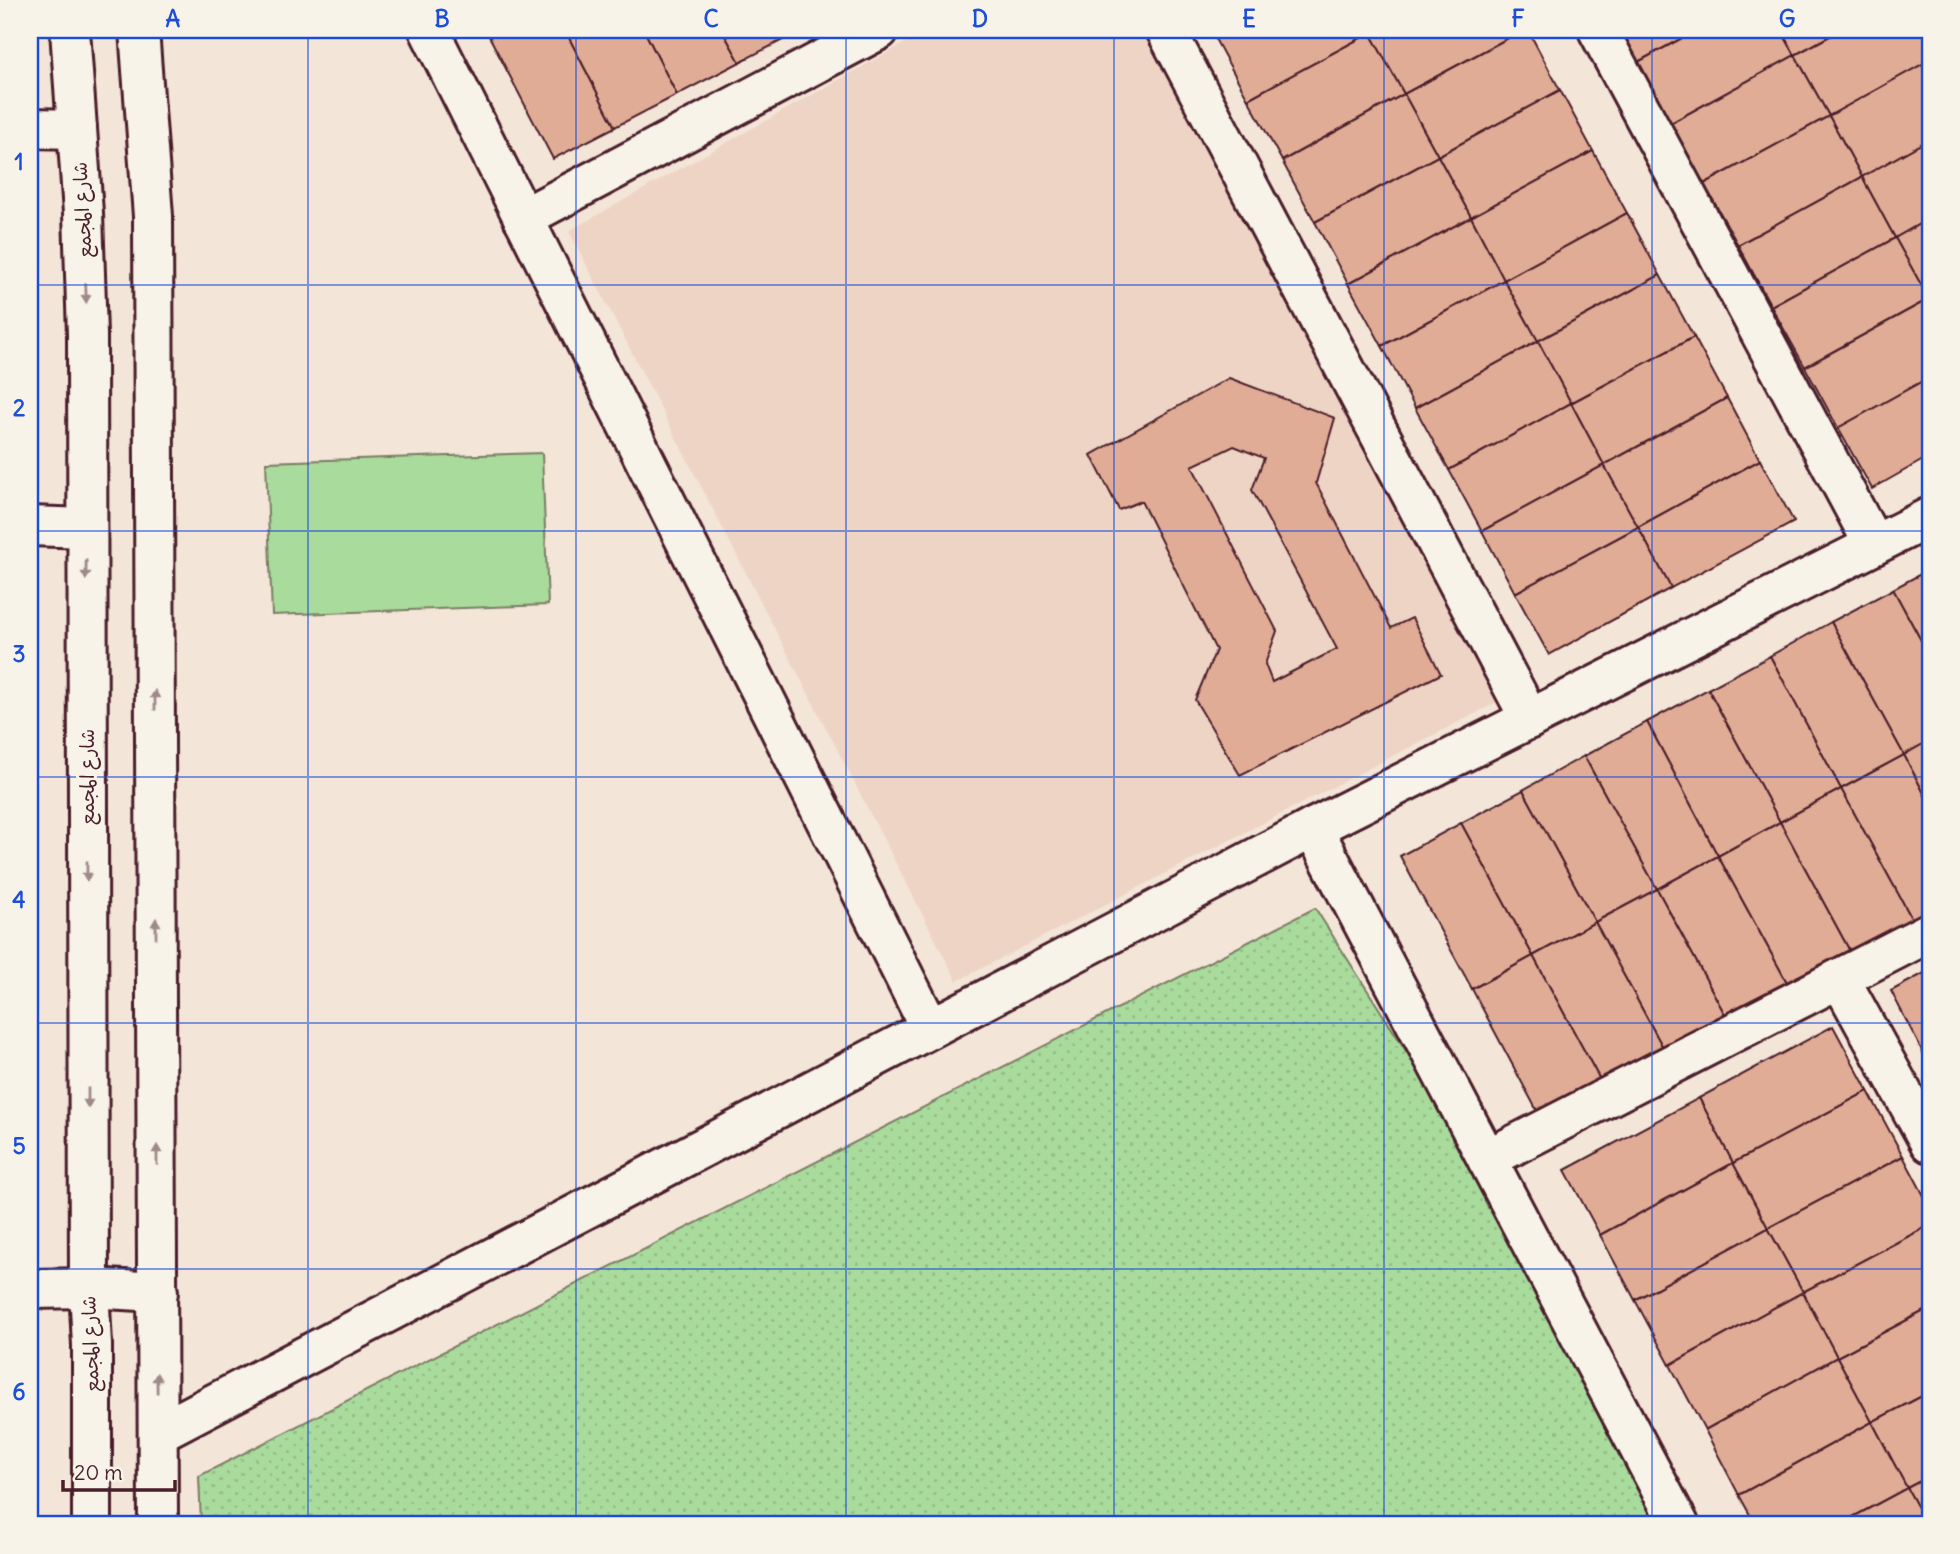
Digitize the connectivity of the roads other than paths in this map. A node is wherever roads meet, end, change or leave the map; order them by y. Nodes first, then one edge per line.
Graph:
1 (70, 30) edge
2 (139, 30) edge
3 (429, 30) edge
4 (879, 30) edge
5 (1166, 30) edge
6 (1598, 30) edge
7 (30, 128) edge
8 (77, 129) junction
9 (523, 218) junction
10 (1930, 517) edge
11 (30, 526) edge
12 (87, 528) junction
13 (1874, 545) junction
14 (1530, 719) junction
15 (1313, 828) junction
16 (1930, 932) edge
17 (1840, 979) junction
18 (930, 1028) junction
19 (1930, 1143) edge
20 (1487, 1159) junction
21 (89, 1288) junction
22 (30, 1289) edge
23 (158, 1292) junction
24 (158, 1433) junction
25 (92, 1524) edge
26 (158, 1524) edge
27 (1679, 1524) edge

1 - 8 street, شارع المجمع
23 -> 2 street
3 - 9 street
4 - 9 street
5 - 14 street
6 - 13 street
7 - 8 street
8 -> 12 street, شارع المجمع
9 - 18 street
10 - 13 street
11 - 12 street
12 -> 21 street, شارع المجمع
13 - 14 street
14 - 15 street
15 - 18 street
15 - 20 street
16 - 17 street
17 - 19 street
17 - 20 street
18 - 24 street
20 - 27 street
21 - 22 street
21 - 23 street
21 - 25 street, شارع المجمع
24 -> 23 street
24 - 26 street

